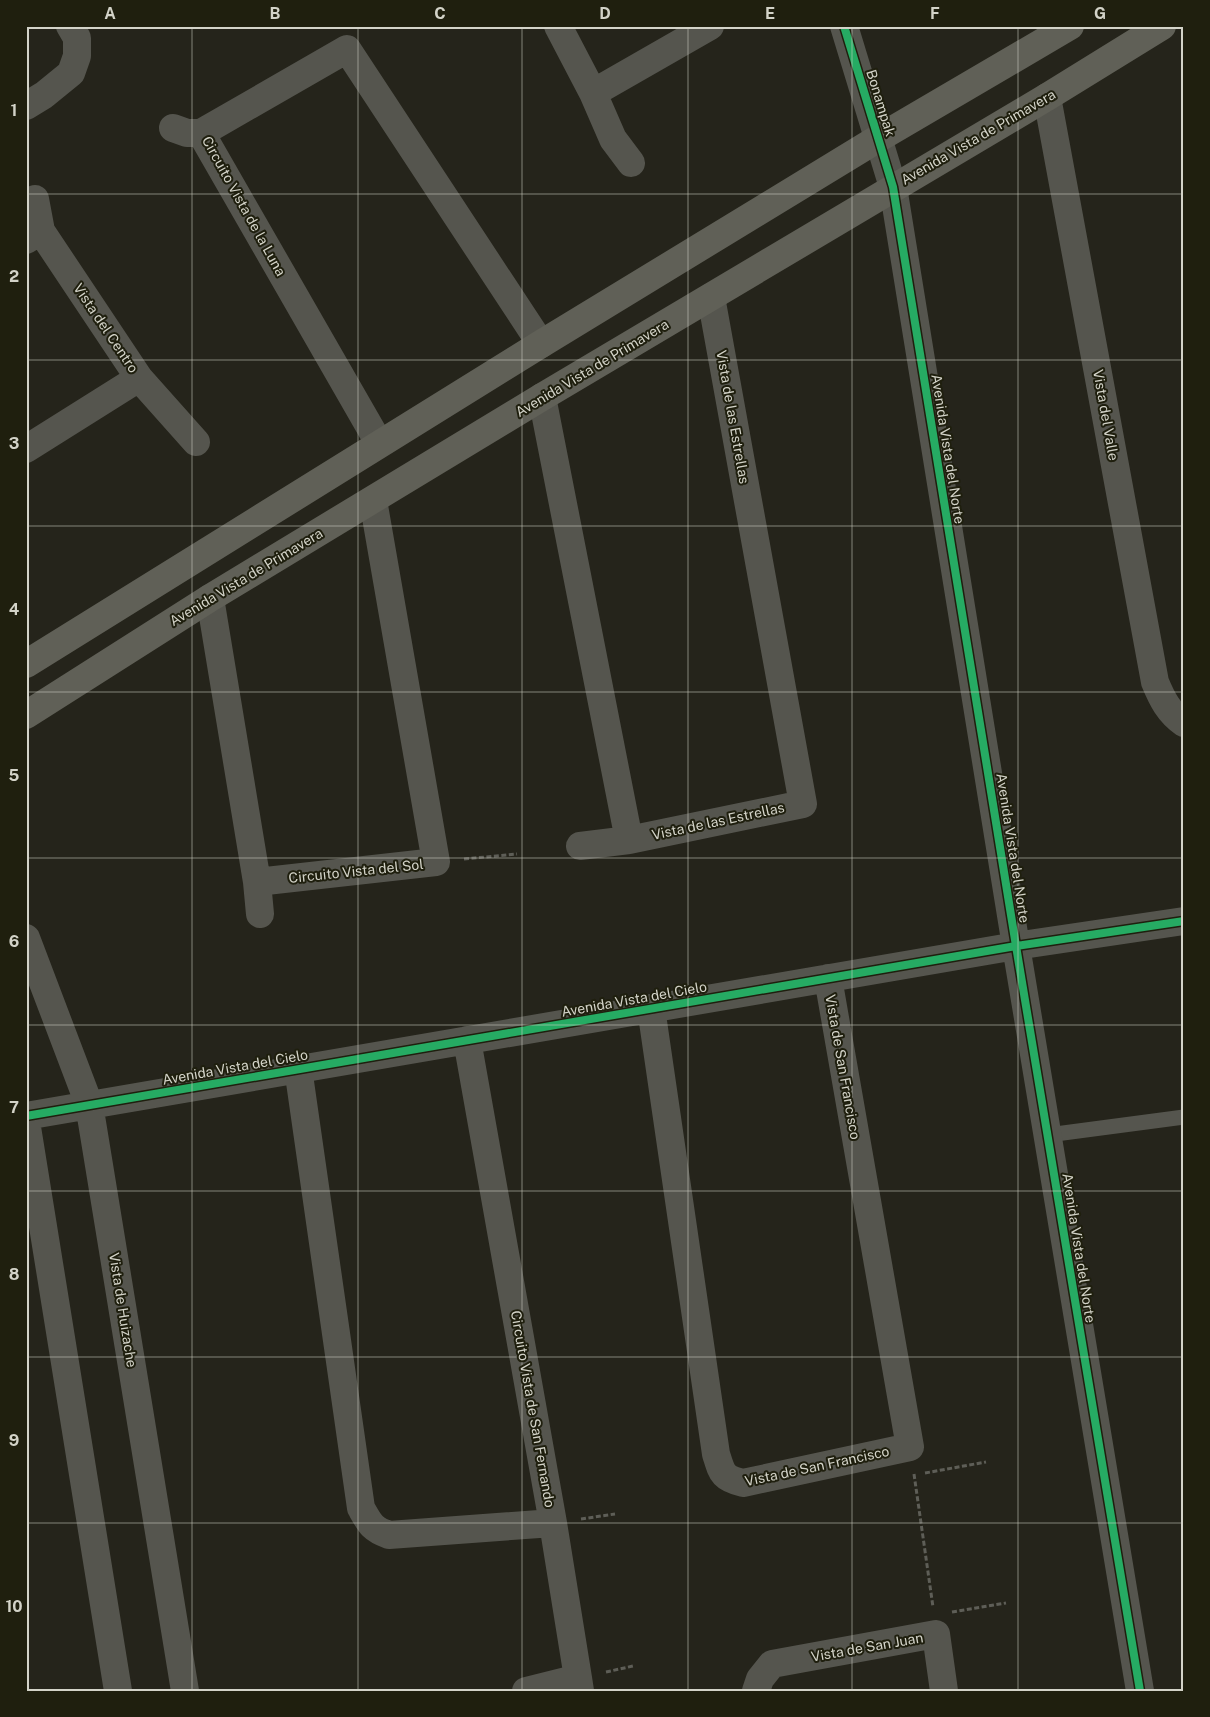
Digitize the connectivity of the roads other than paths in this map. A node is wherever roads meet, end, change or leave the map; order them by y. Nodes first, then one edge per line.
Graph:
1 (70, 26) edge
2 (558, 26) edge
3 (710, 26) edge
4 (844, 26) edge
5 (1070, 26) edge
6 (1162, 26) edge
7 (593, 93) junction
8 (1047, 97) junction
9 (26, 106) edge
10 (173, 128) dead end
11 (201, 133) junction
12 (879, 138) junction
13 (631, 163) dead end
14 (893, 187) junction
15 (35, 199) dead end
16 (34, 236) edge
17 (711, 297) junction
18 (541, 344) junction
19 (139, 378) junction
20 (542, 397) junction
21 (196, 442) dead end
22 (379, 443) junction
23 (26, 449) edge
24 (373, 500) junction
25 (210, 598) junction
26 (26, 664) edge
27 (26, 715) edge
28 (1184, 723) edge
29 (629, 840) junction
30 (580, 846) dead end
31 (257, 882) junction
32 (260, 914) dead end
33 (1184, 922) edge
34 (26, 938) edge
35 (1016, 946) junction
36 (828, 978) junction
37 (651, 1008) junction
38 (467, 1040) junction
39 (298, 1068) junction
40 (89, 1104) junction
41 (26, 1116) edge
42 (1184, 1117) edge
43 (26, 1121) edge
44 (1048, 1135) junction
45 (553, 1523) junction
46 (579, 1685) edge
47 (118, 1691) edge
48 (185, 1691) edge
49 (526, 1691) edge
50 (756, 1691) edge
51 (944, 1691) edge
52 (1140, 1691) edge

1 - 9 street
2 - 7 street
3 - 7 street
4 - 12 street, Bonampak
5 - 12 main road
6 - 8 main road, Avenida Vista de Primavera
7 - 13 street
8 - 14 main road, Avenida Vista de Primavera
8 - 28 street, Vista del Valle
10 - 11 street
11 - 18 street, Circuito Vista de la Luna
11 - 22 street, Circuito Vista de la Luna
12 - 14 street, Bonampak
12 - 18 main road
14 - 17 main road, Avenida Vista de Primavera
14 - 35 street, Avenida Vista del Norte
15 - 16 street
16 - 19 street, Vista del Centro
17 - 20 main road, Avenida Vista de Primavera
17 - 29 street, Vista de las Estrellas
18 - 22 main road
19 - 21 street
19 - 23 street, Vista del Centro
20 - 24 main road, Avenida Vista de Primavera
20 - 29 street
22 - 26 main road
24 - 25 main road, Avenida Vista de Primavera
24 - 31 street, Circuito Vista del Sol
25 - 27 main road, Avenida Vista de Primavera
25 - 31 street
29 - 30 street
31 - 32 street
33 - 35 street, Avenida Vista del Cielo
34 - 40 street, Vista de Huizache
35 - 36 street, Avenida Vista del Cielo
35 - 44 street, Avenida Vista del Norte
36 - 37 street, Avenida Vista del Cielo
36 - 37 street, Vista de San Francisco
37 - 38 street, Avenida Vista del Cielo
38 - 39 street, Avenida Vista del Cielo
38 - 45 street, Circuito Vista de San Fernando
39 - 40 street, Avenida Vista del Cielo
39 - 45 street, Circuito Vista de San Fernando
40 - 41 street, Avenida Vista del Cielo
40 - 48 street, Vista de Huizache
42 - 44 lane
43 - 47 street
44 - 52 street, Avenida Vista del Norte
45 - 46 street
46 - 49 street
50 - 51 street, Vista de San Juan

